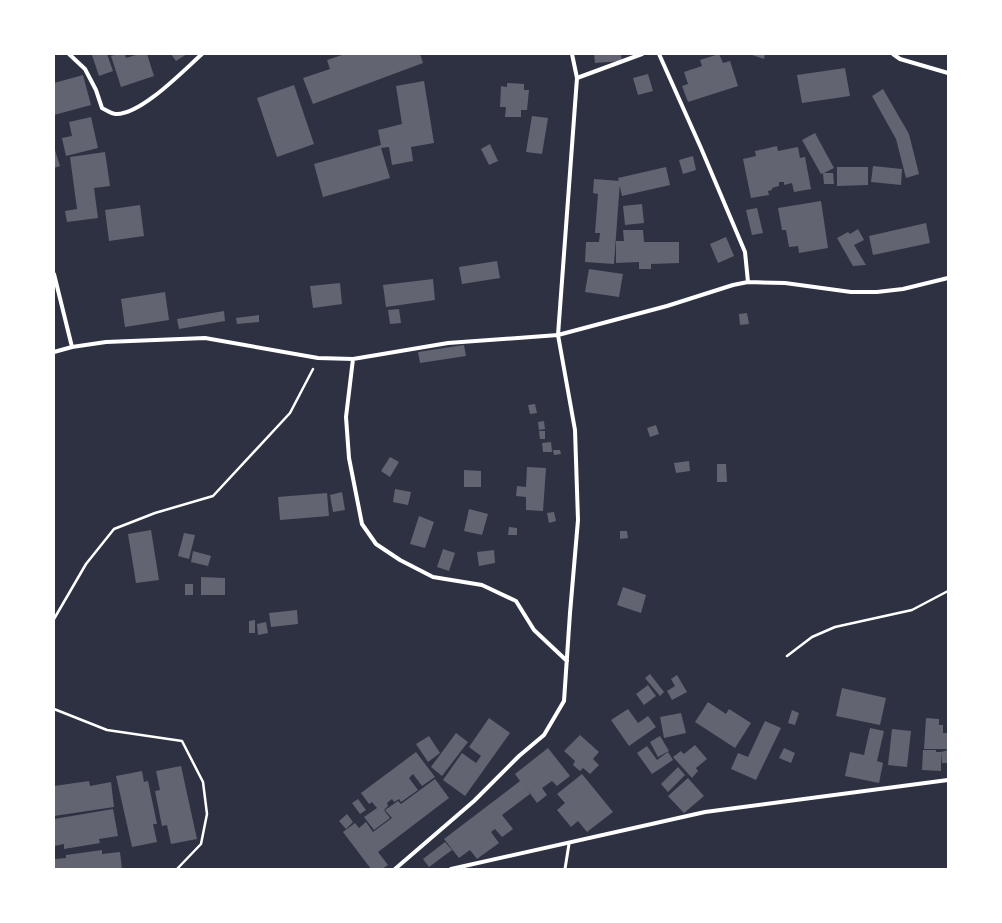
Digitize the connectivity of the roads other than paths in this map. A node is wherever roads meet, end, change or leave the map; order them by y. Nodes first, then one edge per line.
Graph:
1 (68, 54) edge
2 (202, 54) edge
3 (572, 54) edge
4 (642, 54) edge
5 (659, 54) edge
6 (893, 54) edge
7 (948, 73) edge
8 (577, 78) junction
9 (54, 274) edge
10 (948, 278) edge
11 (748, 282) junction
12 (558, 335) junction
13 (72, 347) junction
14 (54, 352) edge
15 (353, 359) junction
16 (567, 661) junction
17 (948, 780) edge
18 (569, 844) junction
19 (395, 869) edge
20 (452, 869) edge
21 (565, 869) edge

1 - 2 street
3 - 8 street
4 - 8 street
5 - 11 street
6 - 7 street
8 - 12 street
9 - 13 street
10 - 11 street
11 - 12 street
12 - 15 street
12 - 16 street
13 - 14 street
13 - 15 street
15 - 16 street
16 - 19 street
17 - 18 street
18 - 20 street
18 - 21 lane

